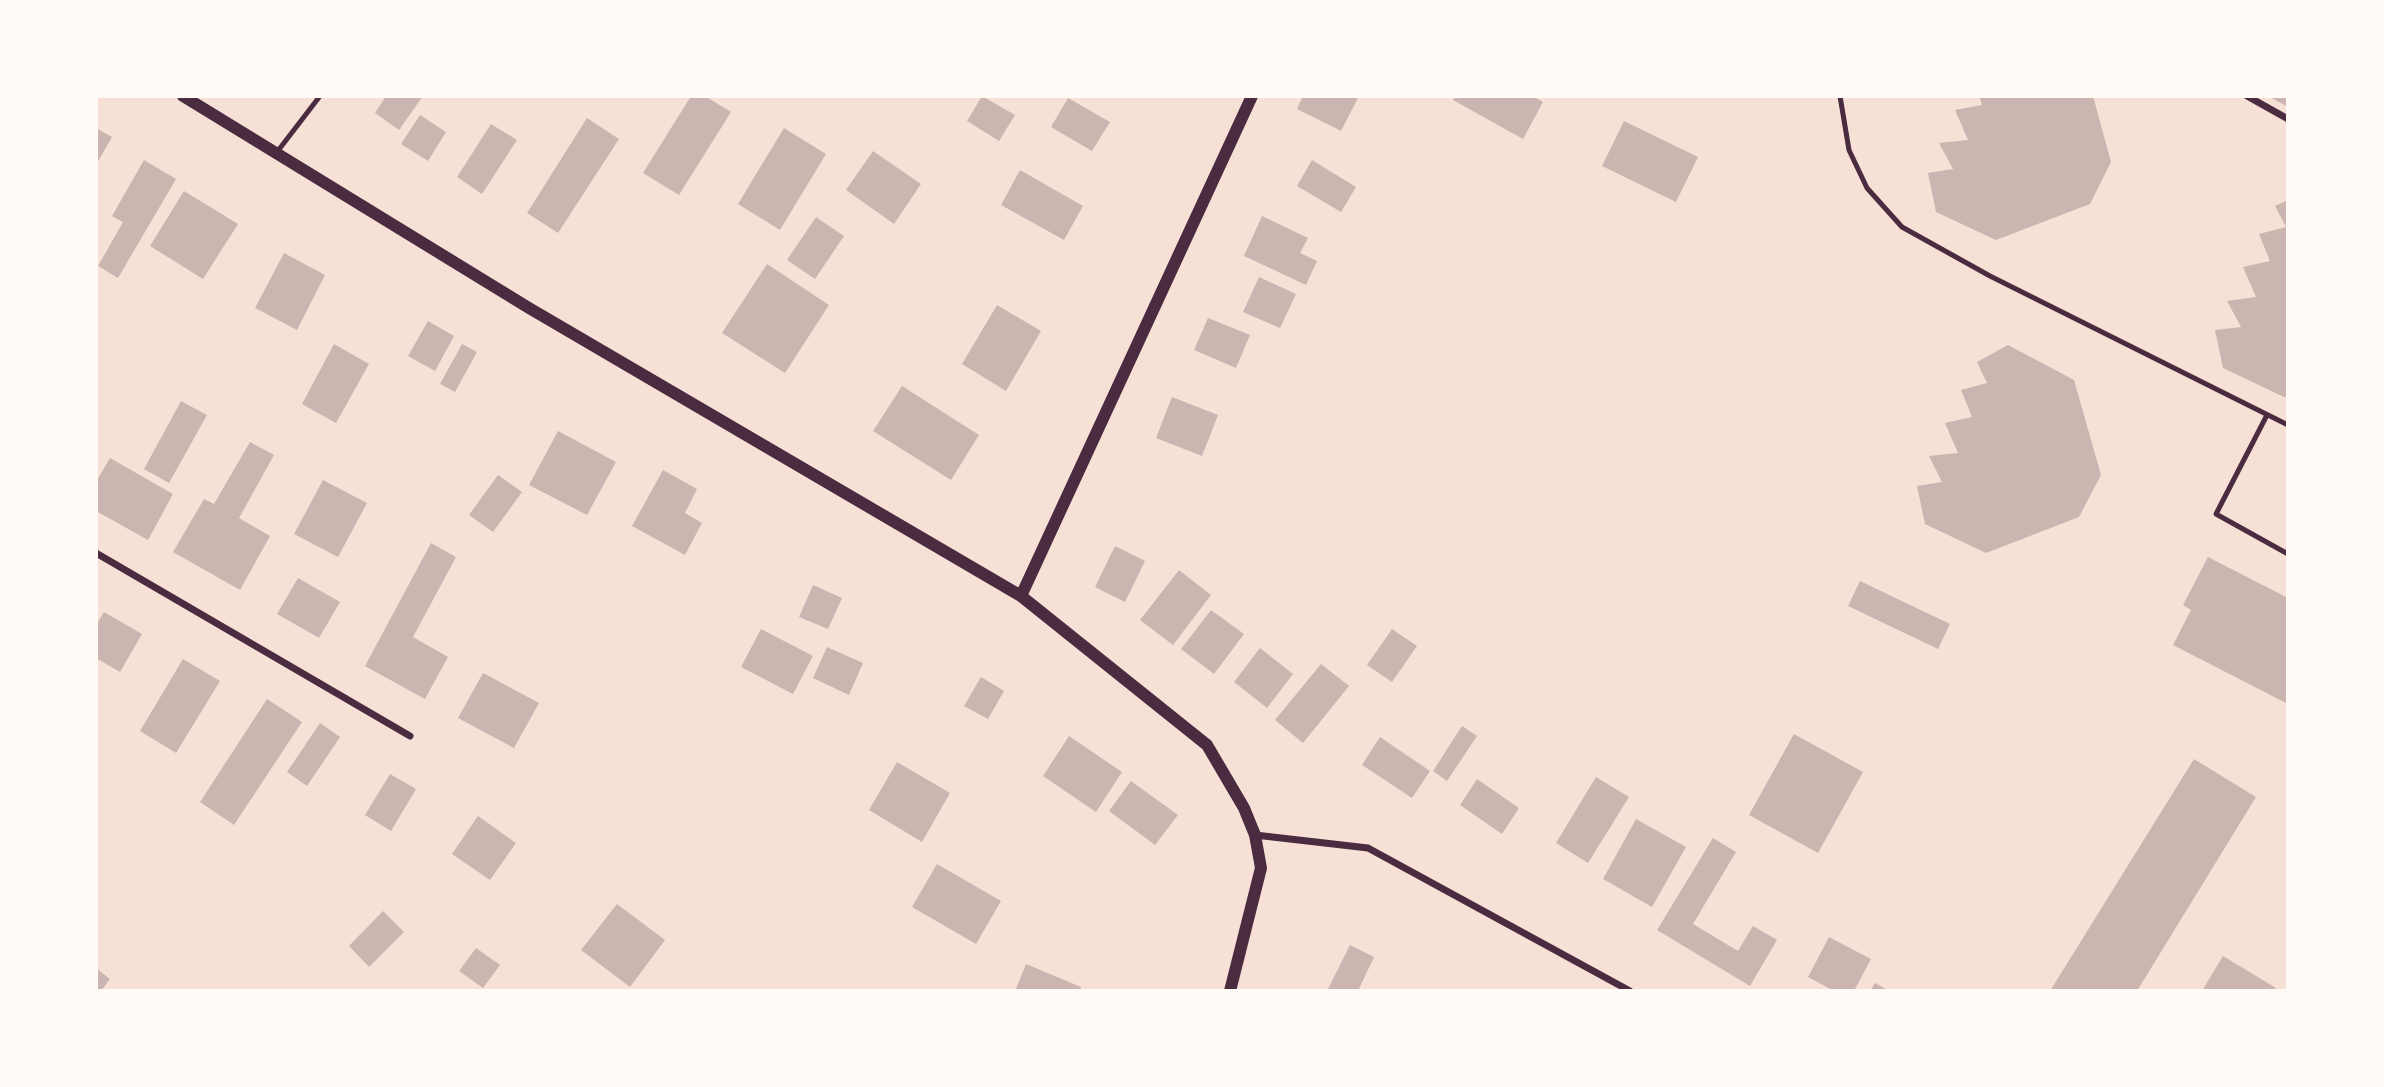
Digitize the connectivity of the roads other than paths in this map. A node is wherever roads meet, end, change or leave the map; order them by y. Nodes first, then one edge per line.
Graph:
1 (183, 96) edge
2 (320, 96) edge
3 (1252, 96) edge
4 (1840, 96) edge
5 (2247, 96) edge
6 (2288, 119) edge
7 (276, 153) junction
8 (2267, 415) junction
9 (2288, 425) edge
10 (96, 553) edge
11 (2288, 554) edge
12 (1021, 596) junction
13 (410, 737) dead end
14 (1255, 835) junction
15 (1230, 991) edge
16 (1630, 991) edge

1 - 7 street
2 - 7 lane
3 - 12 street
4 - 8 lane
5 - 6 street
7 - 12 street
8 - 9 lane
8 - 11 lane
10 - 13 street
12 - 14 street
14 - 15 street
14 - 16 street

